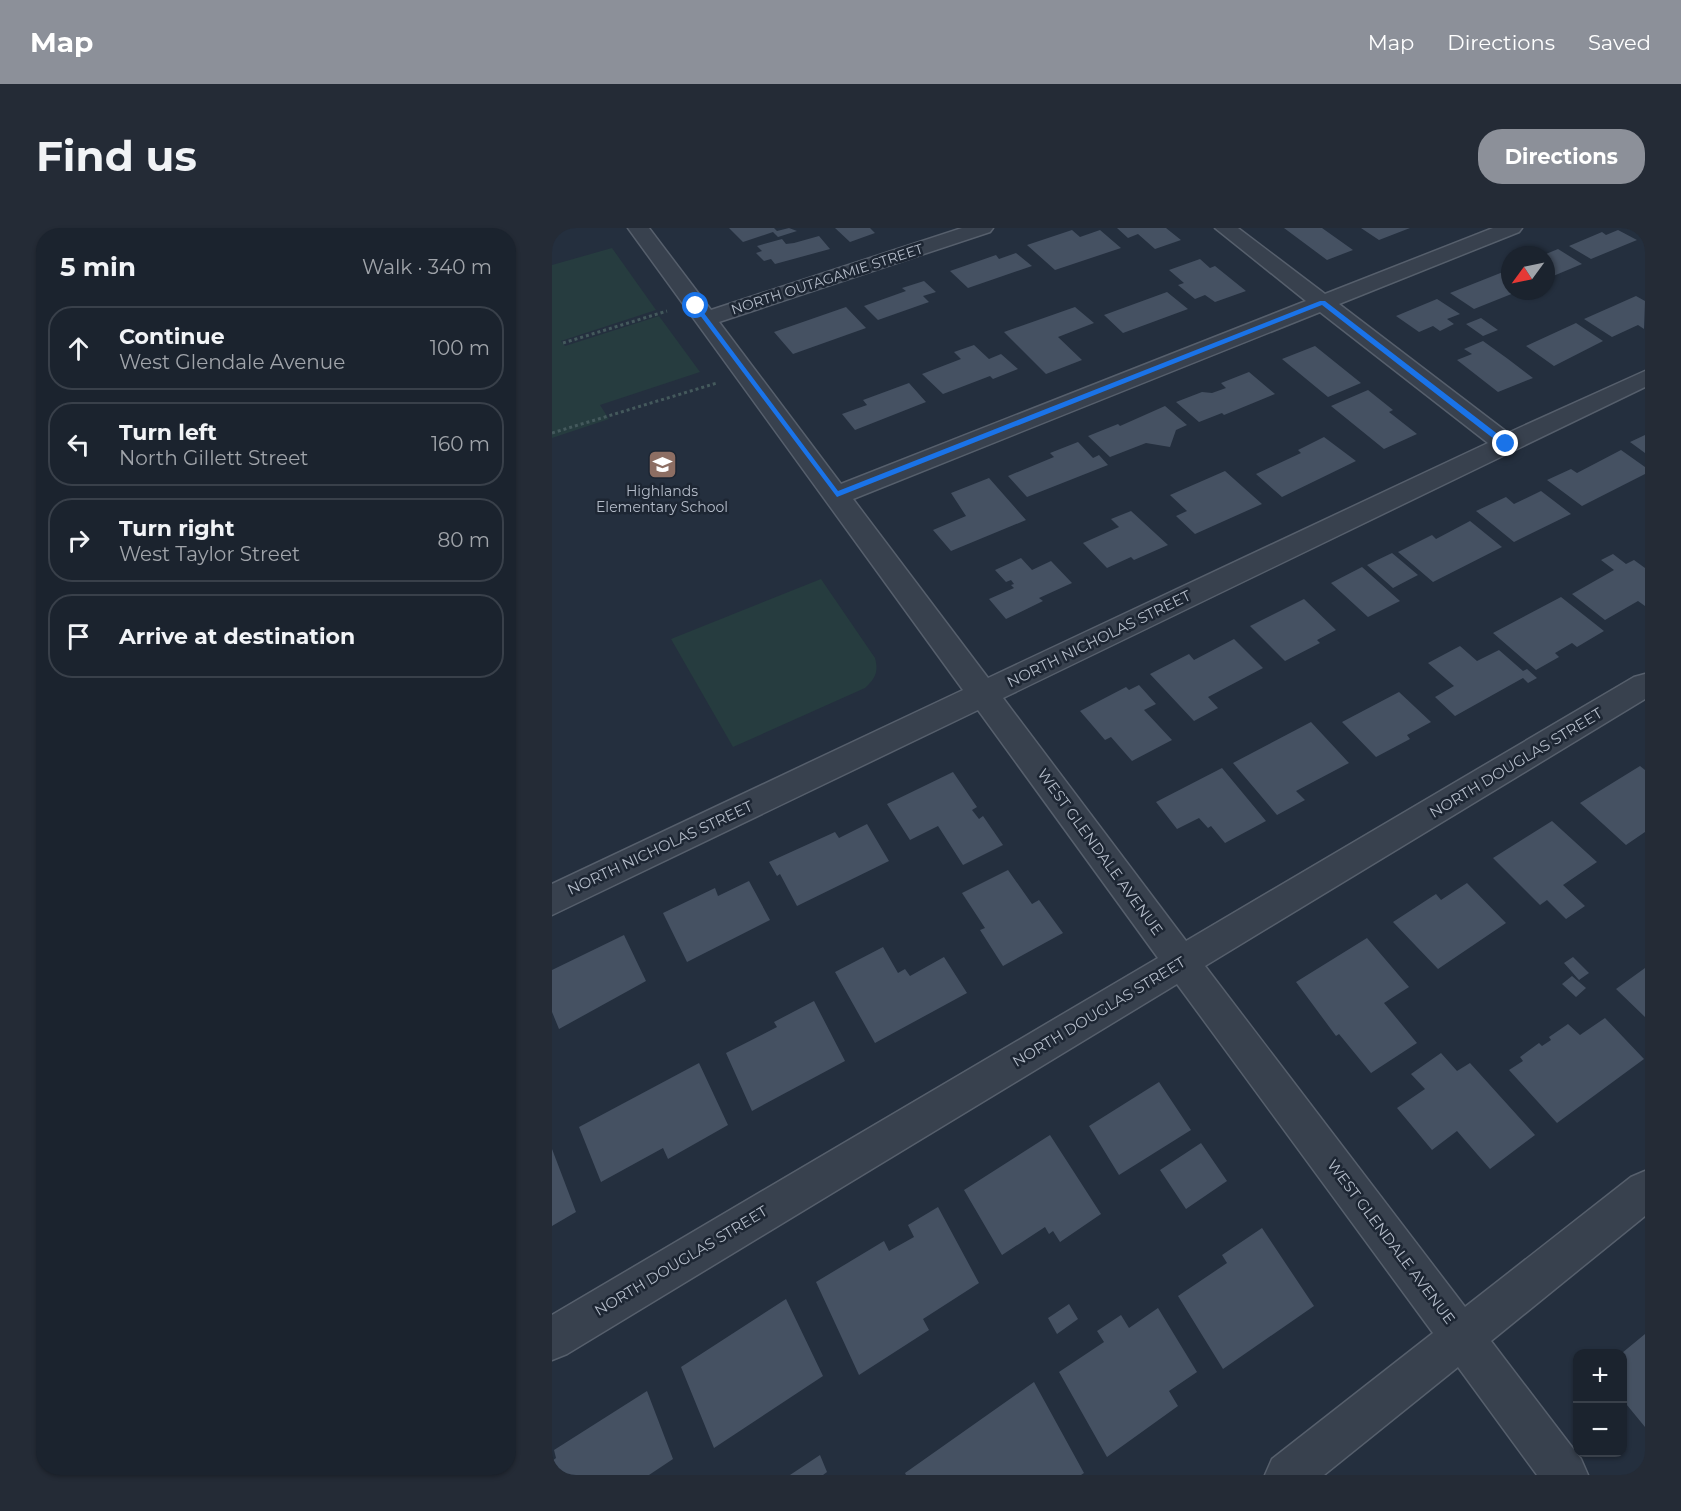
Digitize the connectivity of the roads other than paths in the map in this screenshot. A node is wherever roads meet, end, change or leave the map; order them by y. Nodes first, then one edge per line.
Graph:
1 (638, 228) edge
2 (983, 228) edge
3 (1225, 228) edge
4 (1512, 228) edge
5 (1322, 303) junction
6 (706, 320) junction
7 (1645, 378) edge
8 (1506, 444) junction
9 (837, 495) junction
10 (1645, 685) edge
11 (984, 694) junction
12 (552, 900) edge
13 (1182, 963) junction
14 (1645, 1191) edge
15 (1462, 1336) junction
16 (552, 1339) edge
17 (1288, 1475) edge
18 (1565, 1475) edge

1 - 6 street, WEST GLENDALE AVENUE
2 - 6 street, NORTH OUTAGAMIE STREET
3 - 5 street
4 - 5 street
5 - 8 street
5 - 9 street
6 - 9 street, WEST GLENDALE AVENUE
7 - 8 street, NORTH NICHOLAS STREET
8 - 11 street, NORTH NICHOLAS STREET
9 - 11 street, WEST GLENDALE AVENUE
10 - 13 street, NORTH DOUGLAS STREET
11 - 12 street, NORTH NICHOLAS STREET
11 - 13 street, WEST GLENDALE AVENUE
13 - 15 street, WEST GLENDALE AVENUE
13 - 16 street, NORTH DOUGLAS STREET
14 - 15 street
15 - 17 street
15 - 18 street, WEST GLENDALE AVENUE

